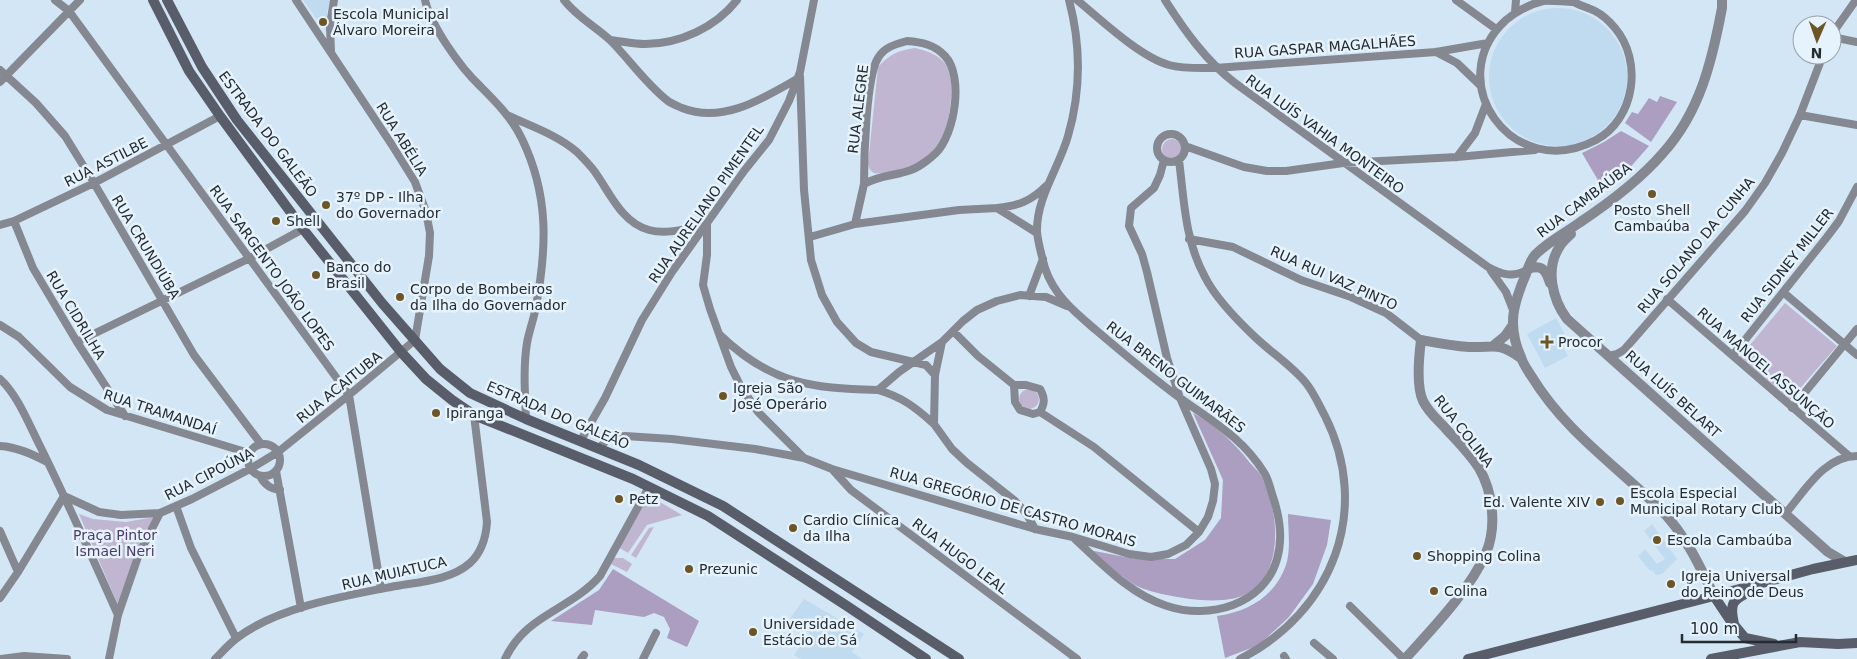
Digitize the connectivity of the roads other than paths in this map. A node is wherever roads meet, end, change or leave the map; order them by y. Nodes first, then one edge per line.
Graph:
1 (55, 0) edge
2 (80, 0) edge
3 (152, 0) edge
4 (167, 0) edge
5 (296, 0) edge
6 (334, 0) edge
7 (425, 0) edge
8 (564, 0) edge
9 (737, 0) edge
10 (814, 0) edge
11 (1069, 0) edge
12 (1077, 0) edge
13 (1165, 0) edge
14 (1456, 0) edge
15 (1516, 0) edge
16 (1856, 0) edge
17 (1572, 1) edge
18 (1723, 3) edge
19 (69, 11) junction
20 (1515, 12) junction
21 (1842, 21) edge
22 (1496, 29) junction
23 (1842, 38) edge
24 (610, 40) junction
25 (1857, 42) edge
26 (1488, 43) junction
27 (190, 46) junction
28 (178, 51) junction
29 (331, 52) junction
30 (1436, 52) junction
31 (1819, 65) edge
32 (1215, 68) junction
33 (4, 72) edge
34 (798, 76) junction
35 (0, 82) edge
36 (1481, 86) junction
37 (1486, 104) junction
38 (1800, 115) junction
39 (220, 116) junction
40 (509, 116) junction
41 (1857, 125) edge
42 (168, 145) junction
43 (1185, 146) junction
44 (1537, 149) junction
45 (1457, 157) junction
46 (1164, 160) junction
47 (1179, 160) junction
48 (1343, 164) junction
49 (94, 183) junction
50 (864, 184) junction
51 (1049, 184) junction
52 (1857, 187) edge
53 (997, 208) junction
54 (14, 221) junction
55 (1582, 222) junction
56 (855, 224) junction
57 (707, 225) junction
58 (1, 226) edge
59 (303, 229) junction
60 (325, 231) junction
61 (1037, 233) junction
62 (810, 237) junction
63 (1189, 239) junction
64 (250, 258) junction
65 (1043, 259) junction
66 (1488, 268) junction
67 (1528, 269) junction
68 (1783, 292) junction
69 (1029, 296) junction
70 (1554, 296) junction
71 (1667, 298) junction
72 (163, 300) junction
73 (1069, 307) junction
74 (1513, 310) junction
75 (0, 325) edge
76 (1512, 326) junction
77 (1857, 329) edge
78 (953, 331) junction
79 (719, 334) junction
80 (415, 340) junction
81 (1421, 340) junction
82 (77, 342) junction
83 (942, 342) junction
84 (1494, 345) junction
85 (1844, 346) junction
86 (401, 352) junction
87 (1733, 355) junction
88 (1857, 355) edge
89 (1609, 356) junction
90 (1521, 358) junction
91 (914, 362) junction
92 (935, 375) junction
93 (0, 380) edge
94 (1014, 385) junction
95 (878, 390) junction
96 (349, 395) junction
97 (1180, 398) junction
98 (1792, 408) junction
99 (1040, 412) junction
100 (474, 415) junction
101 (125, 416) junction
102 (526, 419) junction
103 (934, 424) junction
104 (581, 440) junction
105 (790, 443) junction
106 (261, 444) junction
107 (0, 446) edge
108 (599, 448) junction
109 (278, 452) junction
110 (249, 453) junction
111 (784, 456) junction
112 (1853, 456) edge
113 (804, 458) junction
114 (47, 462) junction
115 (250, 469) junction
116 (832, 469) junction
117 (276, 471) junction
118 (260, 476) junction
119 (858, 476) junction
120 (649, 487) junction
121 (280, 490) junction
122 (852, 490) junction
123 (64, 496) junction
124 (176, 506) junction
125 (723, 506) junction
126 (160, 512) junction
127 (1785, 514) junction
128 (1035, 529) junction
129 (0, 531) edge
130 (1199, 532) junction
131 (1073, 537) junction
132 (1857, 560) edge
133 (1845, 562) junction
134 (18, 572) junction
135 (1776, 579) junction
136 (4, 587) edge
137 (380, 589) junction
138 (1714, 596) junction
139 (0, 598) edge
140 (1350, 606) dead end
141 (301, 608) junction
142 (118, 615) junction
143 (1735, 627) junction
144 (656, 633) dead end
145 (236, 638) junction
146 (1314, 643) dead end
147 (1857, 643) edge
148 (1780, 645) junction
149 (1, 659) edge
150 (67, 659) edge
151 (109, 659) edge
152 (215, 659) edge
153 (505, 659) edge
154 (643, 659) edge
155 (926, 659) edge
156 (959, 659) edge
157 (1077, 659) edge
158 (1240, 659) edge
159 (1333, 659) edge
160 (1405, 659) edge
161 (1468, 659) edge
162 (1711, 659) edge

1 - 19 street, RUA SARGENTO JOÃO LOPES
2 - 19 street
3 - 28 main road, ESTRADA DO GALEÃO
4 - 27 main road, ESTRADA DO GALEÃO
5 - 29 street, RUA ABÉLIA
6 - 29 street
7 - 40 street
8 - 24 street
9 - 24 street
10 - 34 street, RUA AURELIANO PIMENTEL
11 - 51 street, RUA BRENO GUIMARÃES
12 - 32 street
13 - 32 street, RUA LUÍS VAHIA MONTEIRO
14 - 22 street
15 - 20 street
16 - 21 street
17 - 20 street
17 - 44 street
18 - 55 street, RUA CAMBAÚBA
19 - 33 street
19 - 42 street, RUA SARGENTO JOÃO LOPES
20 - 22 street
22 - 26 street
23 - 25 street
24 - 34 street
26 - 30 street, RUA GASPAR MAGALHÃES
26 - 36 street
27 - 28 main road
27 - 60 main road, ESTRADA DO GALEÃO
28 - 39 main road, ESTRADA DO GALEÃO
29 - 80 street, RUA ABÉLIA
30 - 32 street, RUA GASPAR MAGALHÃES
30 - 36 street, RUA GASPAR MAGALHÃES
31 - 38 street, RUA SOLANO DA CUNHA
32 - 48 street, RUA LUÍS VAHIA MONTEIRO
33 - 35 street
33 - 49 street, RUA CRUNDIÚBA
34 - 57 street, RUA AURELIANO PIMENTEL
34 - 62 street
36 - 37 street
37 - 44 street
37 - 45 street
38 - 41 street
38 - 71 street, RUA SOLANO DA CUNHA
39 - 42 street, RUA ASTILBE
39 - 59 main road, ESTRADA DO GALEÃO
40 - 57 street
40 - 102 street
42 - 49 street, RUA ASTILBE
42 - 64 street, RUA SARGENTO JOÃO LOPES
43 - 46 street, RUA GREGÓRIO DE CASTRO MORAIS
43 - 47 street
43 - 48 street, RUA GREGÓRIO DE CASTRO MORAIS
44 - 45 street, RUA GREGÓRIO DE CASTRO MORAIS
45 - 48 street, RUA GREGÓRIO DE CASTRO MORAIS
46 - 47 street
46 - 97 street, RUA GREGÓRIO DE CASTRO MORAIS
47 - 63 street
48 - 66 street, RUA LUÍS VAHIA MONTEIRO
49 - 54 street, RUA ASTILBE
49 - 72 street, RUA CRUNDIÚBA
50 - 50 street, RUA ALEGRE
50 - 56 street, RUA ALEGRE
51 - 53 street, RUA BRENO GUIMARÃES
51 - 61 street, RUA BRENO GUIMARÃES
52 - 68 street, RUA SIDNEY MILLER
53 - 56 street, RUA BRENO GUIMARÃES
53 - 61 street
54 - 58 street, RUA ASTILBE
54 - 82 street, RUA CIDRILHA
55 - 67 street, RUA CAMBAÚBA
55 - 70 street, RUA LUÍS BELART
56 - 62 street, RUA BRENO GUIMARÃES
57 - 79 street
57 - 104 street, RUA AURELIANO PIMENTEL
59 - 60 main road
59 - 64 street
59 - 86 main road, ESTRADA DO GALEÃO
60 - 80 main road, ESTRADA DO GALEÃO
61 - 65 street, RUA BRENO GUIMARÃES
62 - 91 street
63 - 81 street, RUA RUI VAZ PINTO
63 - 158 street
64 - 72 street
64 - 96 street, RUA SARGENTO JOÃO LOPES
65 - 69 street
65 - 73 street, RUA BRENO GUIMARÃES
66 - 67 street
66 - 74 street
67 - 70 street
67 - 74 street, RUA CAMBAÚBA
68 - 85 street
68 - 87 street, RUA SIDNEY MILLER
69 - 73 street
69 - 78 street
70 - 89 street, RUA LUÍS BELART
71 - 87 street, RUA MANOEL ASSUNÇÃO
71 - 89 street, RUA SOLANO DA CUNHA
72 - 82 street
72 - 106 street, RUA CRUNDIÚBA
73 - 97 street, RUA BRENO GUIMARÃES
74 - 76 street, RUA CAMBAÚBA
75 - 101 street, RUA TRAMANDAÍ
76 - 84 street
76 - 90 street, RUA CAMBAÚBA
77 - 85 street
78 - 83 street
78 - 94 street
79 - 95 street
79 - 105 street
80 - 86 street, RUA ACAITUBA
80 - 102 main road, ESTRADA DO GALEÃO
81 - 84 street, RUA RUI VAZ PINTO
81 - 160 street, RUA COLINA
82 - 101 street, RUA CIDRILHA
83 - 91 street
83 - 92 street
84 - 90 street, RUA RUI VAZ PINTO
85 - 88 street
85 - 98 street
86 - 96 street, RUA ACAITUBA
86 - 100 main road, ESTRADA DO GALEÃO
87 - 98 street, RUA MANOEL ASSUNÇÃO
89 - 127 street, RUA LUÍS BELART
90 - 138 street, RUA CAMBAÚBA
91 - 92 street
91 - 95 street
92 - 103 street
93 - 114 street
94 - 99 street
94 - 99 street
95 - 103 street
96 - 109 street, RUA ACAITUBA
96 - 137 street, RUA SARGENTO JOÃO LOPES
97 - 130 street, RUA GREGÓRIO DE CASTRO MORAIS
97 - 131 street, RUA BRENO GUIMARÃES
98 - 112 street, RUA MANOEL ASSUNÇÃO
99 - 130 street
100 - 120 main road, ESTRADA DO GALEÃO
100 - 137 street, RUA MUIATUCA
101 - 110 street, RUA TRAMANDAÍ
102 - 104 main road, ESTRADA DO GALEÃO
103 - 128 street
104 - 108 main road, ESTRADA DO GALEÃO
105 - 111 street
105 - 113 street
106 - 109 street
106 - 110 street
107 - 114 street
108 - 111 street, RUA GREGÓRIO DE CASTRO MORAIS
108 - 125 main road, ESTRADA DO GALEÃO
109 - 115 street, RUA CIPOÚNA
109 - 117 street
110 - 115 street
111 - 113 street, RUA GREGÓRIO DE CASTRO MORAIS
112 - 127 street
113 - 116 street, RUA GREGÓRIO DE CASTRO MORAIS
114 - 123 street
115 - 118 street
115 - 124 street, RUA CIPOÚNA
116 - 119 street, RUA GREGÓRIO DE CASTRO MORAIS
116 - 122 street, RUA HUGO LEAL
117 - 118 street
117 - 121 street
118 - 121 street
119 - 122 street
119 - 128 street, RUA GREGÓRIO DE CASTRO MORAIS
120 - 125 main road
120 - 153 street
120 - 155 main road, ESTRADA DO GALEÃO
121 - 141 street
122 - 157 street, RUA HUGO LEAL
123 - 126 street, RUA CIPOÚNA
123 - 134 street
123 - 142 street
124 - 126 street, RUA CIPOÚNA
124 - 145 street
125 - 156 main road, ESTRADA DO GALEÃO
126 - 142 street
127 - 133 street, RUA LUÍS BELART
128 - 131 street, RUA GREGÓRIO DE CASTRO MORAIS
129 - 134 street
130 - 131 street, RUA GREGÓRIO DE CASTRO MORAIS
132 - 133 main road
133 - 135 main road
134 - 136 street
135 - 138 main road
135 - 143 main road
136 - 139 street
137 - 141 street, RUA MUIATUCA
138 - 143 main road
138 - 161 main road
140 - 160 street
141 - 145 street, RUA MUIATUCA
142 - 151 street
143 - 148 main road
144 - 154 street
145 - 152 street, RUA MUIATUCA
146 - 159 street
147 - 148 main road
148 - 162 main road
149 - 150 street

